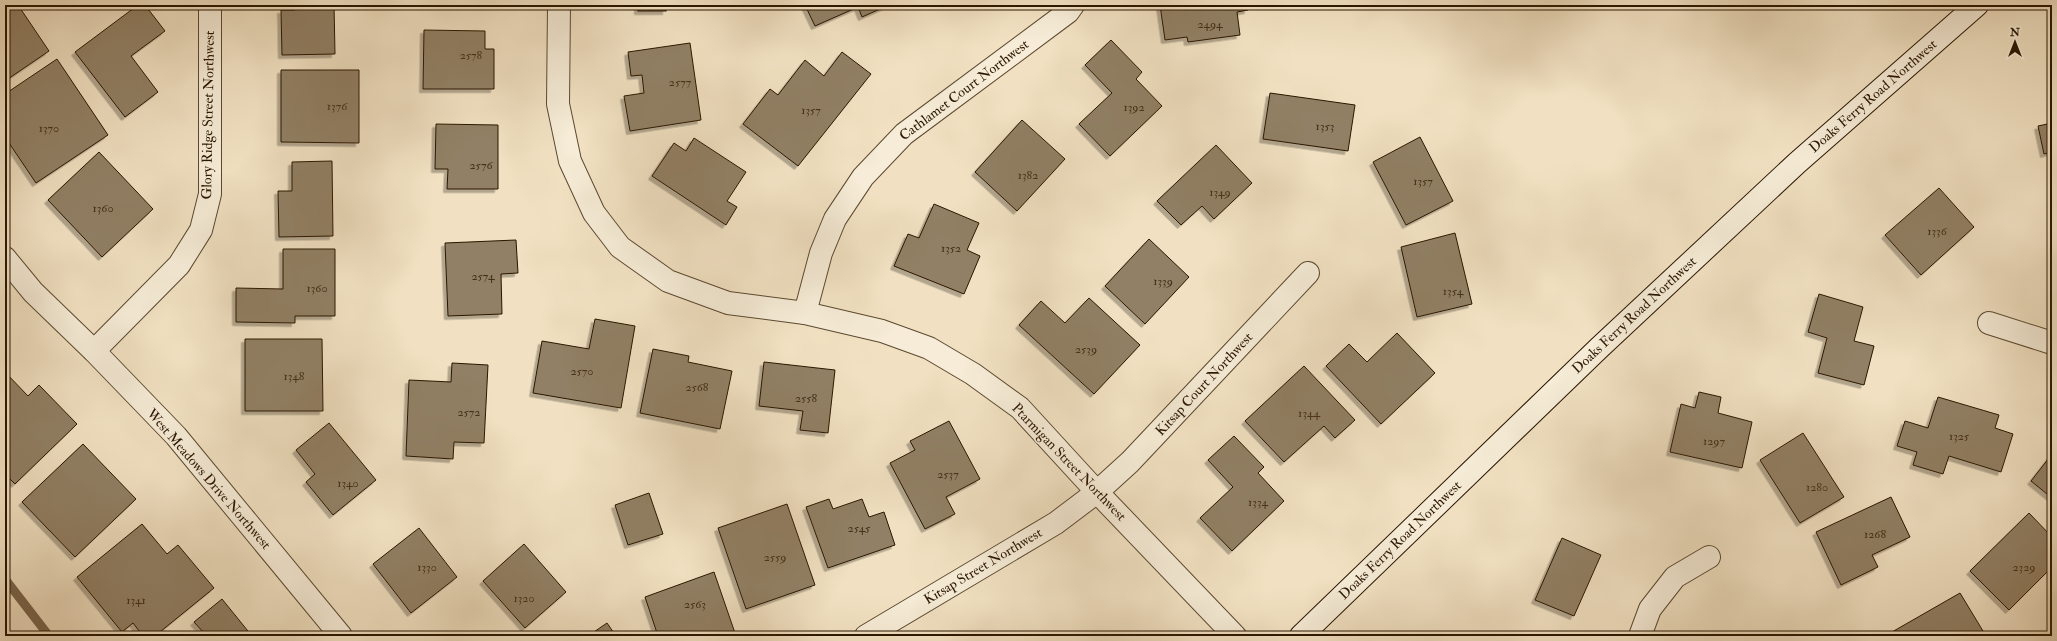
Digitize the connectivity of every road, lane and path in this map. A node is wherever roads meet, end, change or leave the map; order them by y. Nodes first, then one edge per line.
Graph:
1 (210, 5) edge
2 (558, 5) edge
3 (1073, 5) edge
4 (1977, 5) edge
5 (5, 258) edge
6 (1308, 273) dead end
7 (805, 313) junction
8 (1989, 323) dead end
9 (2052, 343) edge
10 (94, 352) junction
11 (1097, 492) junction
12 (1709, 557) dead end
13 (341, 636) edge
14 (866, 636) edge
15 (1235, 636) edge
16 (1301, 636) edge
17 (1640, 636) edge

1 - 10 street, Glory Ridge Street Northwest
2 - 7 street, Ptarmigan Street Northwest
3 - 7 street, Cathlamet Court Northwest
4 - 16 street, Doaks Ferry Road Northwest
5 - 10 street, West Meadows Drive Northwest
6 - 11 street, Kitsap Court Northwest
7 - 11 street, Ptarmigan Street Northwest
8 - 9 street
10 - 13 street, West Meadows Drive Northwest
11 - 14 street, Kitsap Street Northwest
11 - 15 street, Ptarmigan Street Northwest
12 - 17 street

